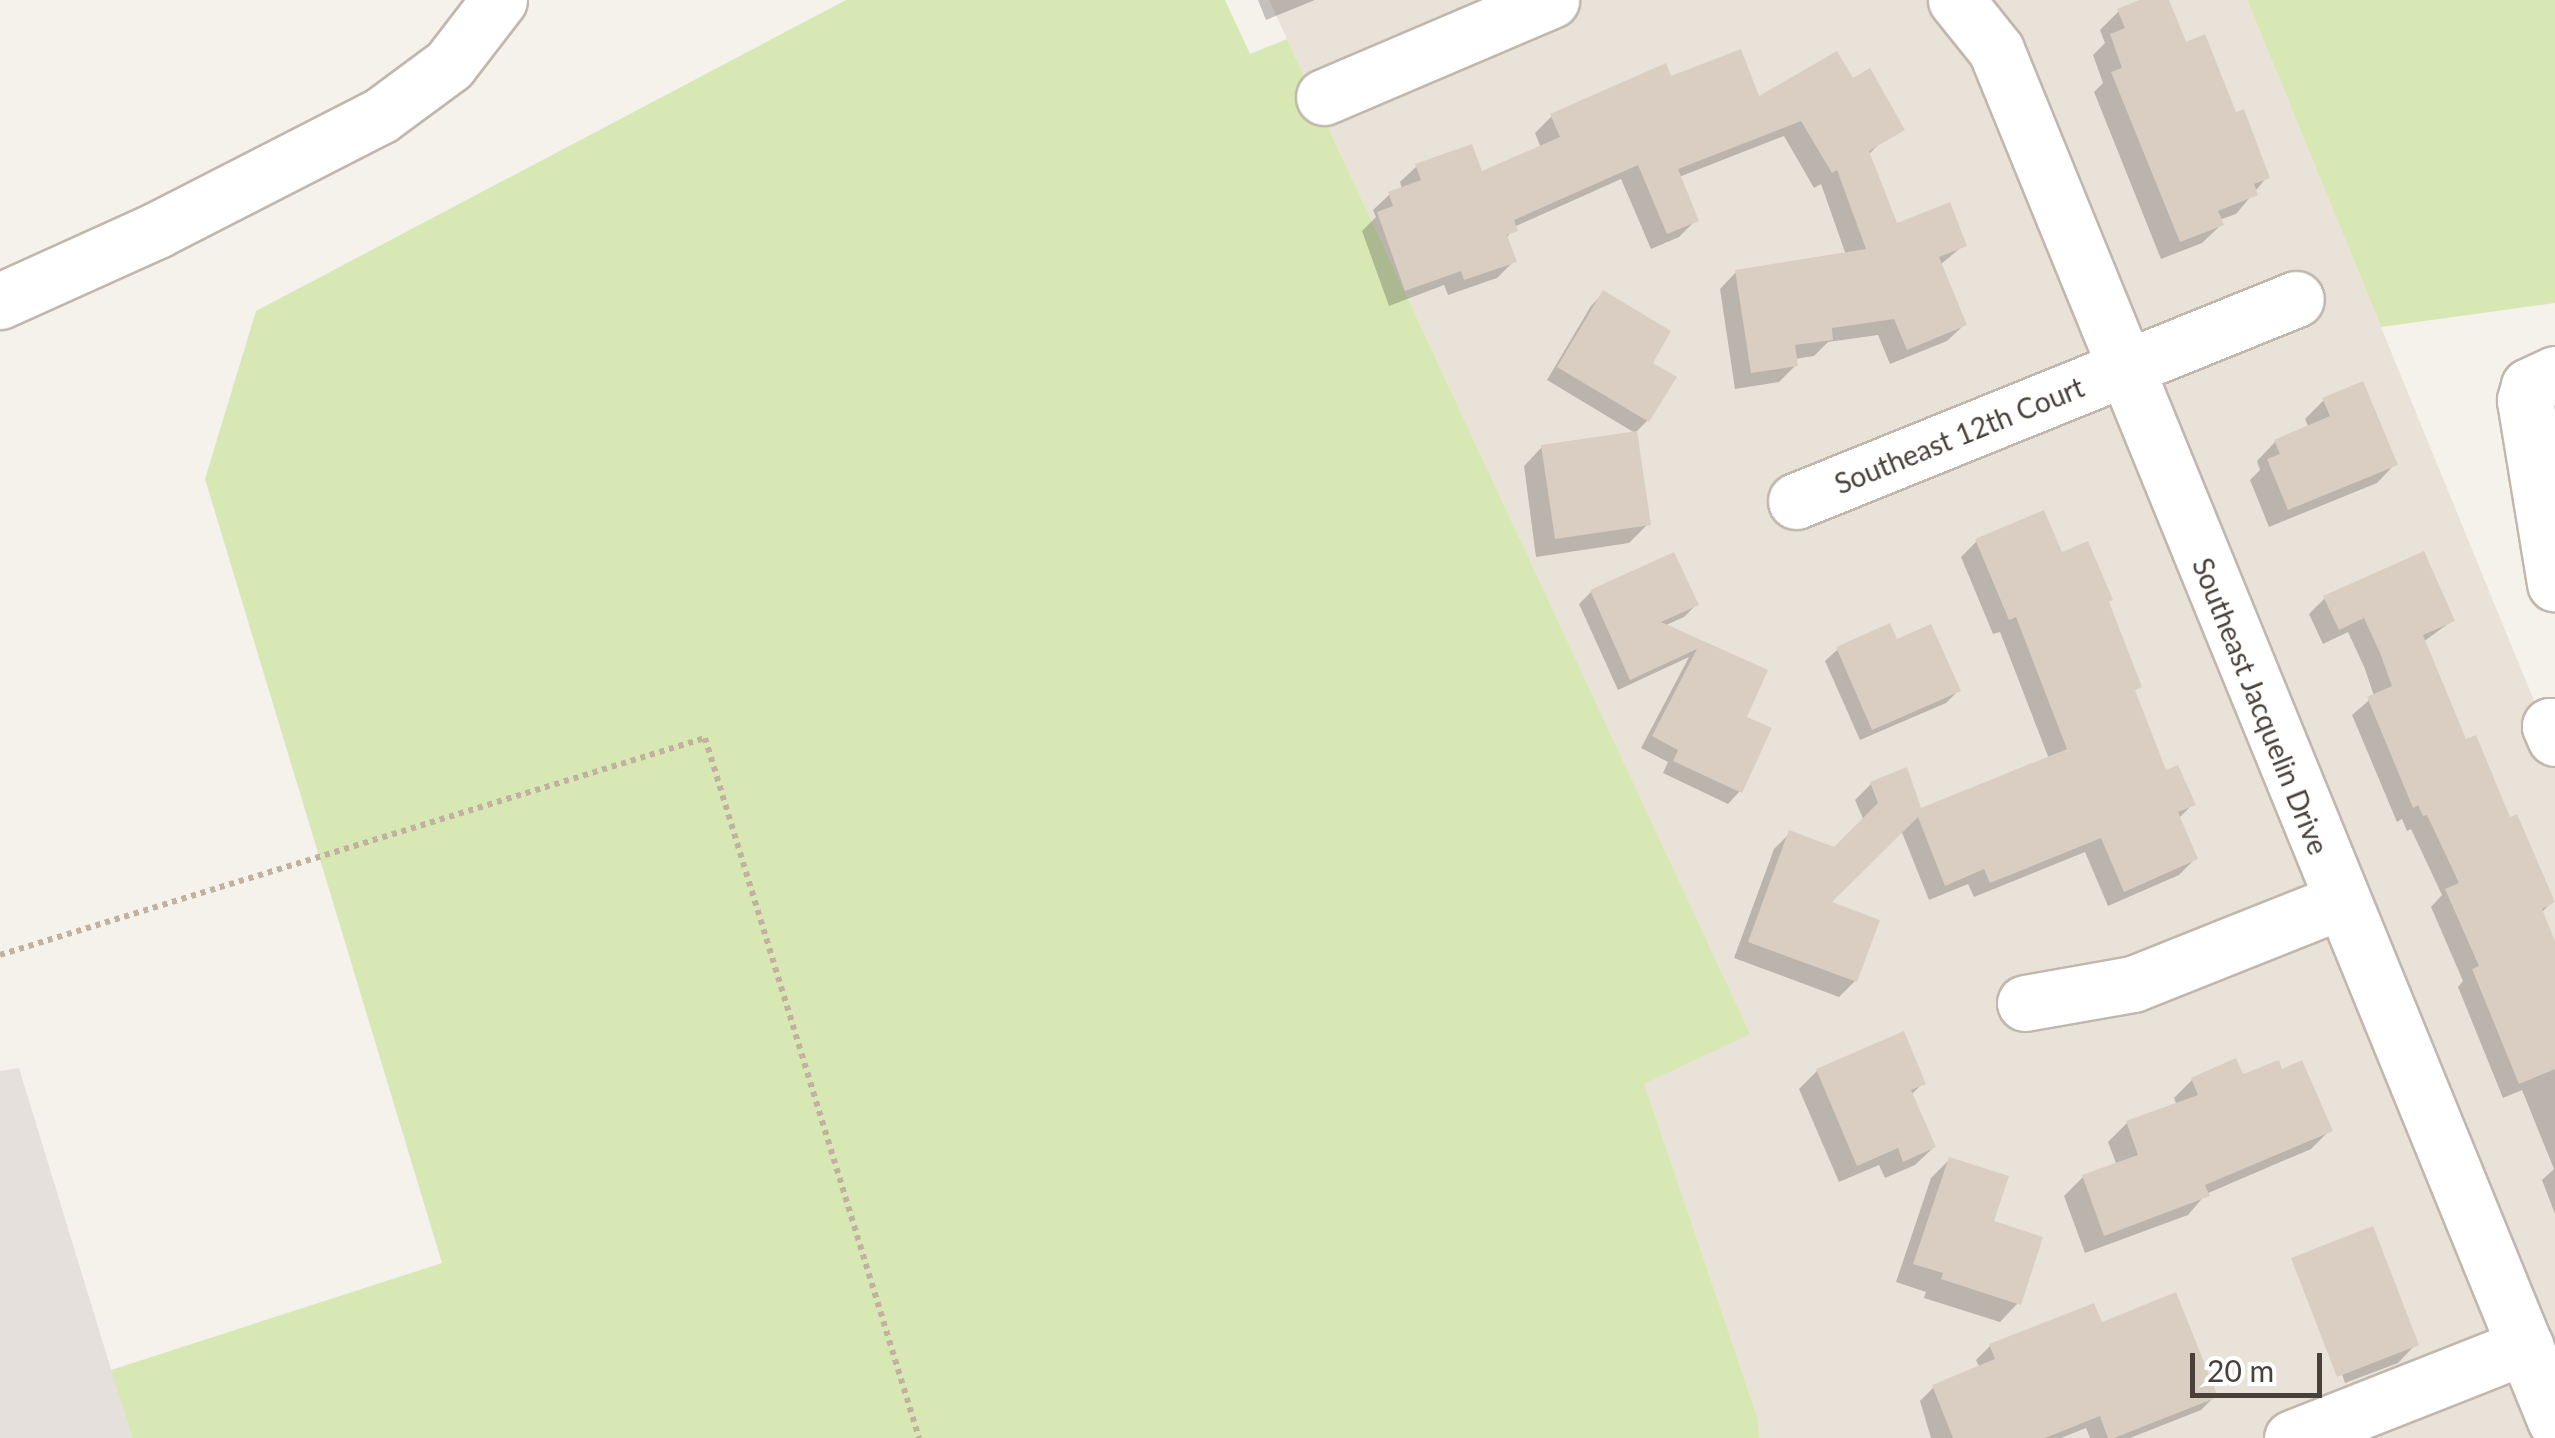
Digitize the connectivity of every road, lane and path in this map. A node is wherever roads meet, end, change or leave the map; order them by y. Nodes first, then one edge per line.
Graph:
1 (499, 0) edge
2 (1551, 0) edge
3 (1956, 0) edge
4 (1324, 98) dead end
5 (2296, 299) dead end
6 (0, 301) edge
7 (2122, 369) junction
8 (2555, 374) edge
9 (1796, 501) dead end
10 (2555, 584) edge
11 (2555, 726) edge
12 (2555, 738) edge
13 (2342, 901) junction
14 (0, 954) edge
15 (2025, 1003) dead end
16 (2525, 1346) junction
17 (2555, 1420) edge
18 (919, 1438) edge
19 (2292, 1438) edge

1 - 6 street
2 - 4 street
3 - 7 street, Southeast Jacquelin Drive
5 - 7 street, Southeast 12th Court
7 - 9 street, Southeast 12th Court
7 - 13 street, Southeast Jacquelin Drive
8 - 10 street
11 - 12 street
13 - 15 street
13 - 16 street, Southeast Jacquelin Drive
14 - 18 path
16 - 17 street, Southeast Jacquelin Drive
16 - 19 street

